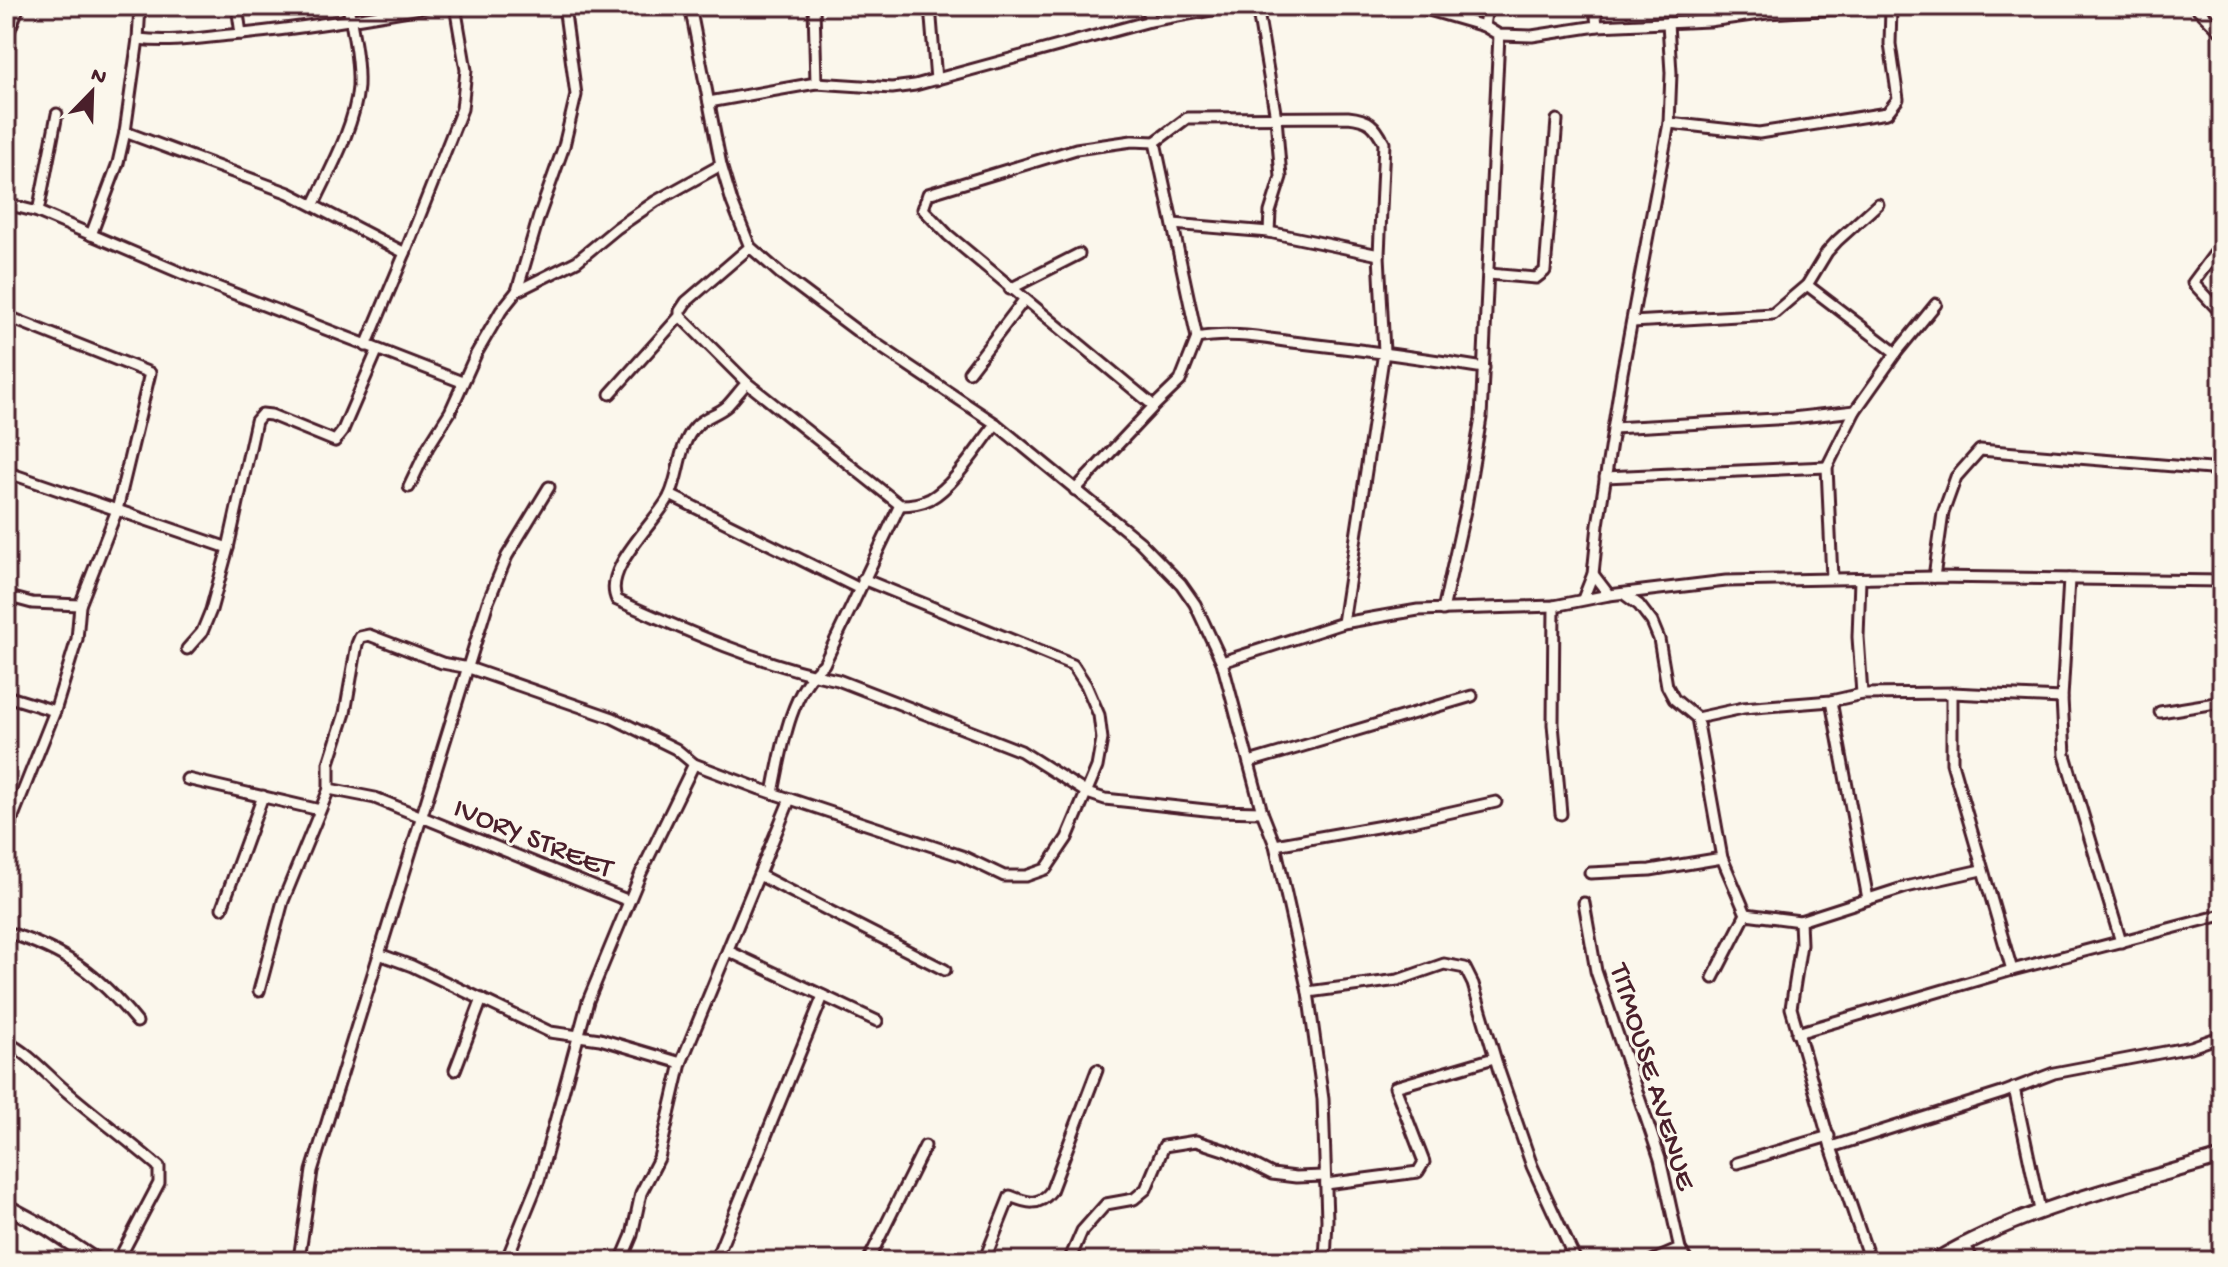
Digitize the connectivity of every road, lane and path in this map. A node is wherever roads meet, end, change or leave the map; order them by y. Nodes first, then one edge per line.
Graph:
1 (19, 6) edge
2 (140, 6) edge
3 (237, 6) edge
4 (348, 6) edge
5 (431, 6) edge
6 (455, 6) edge
7 (564, 6) edge
8 (690, 6) edge
9 (814, 6) edge
10 (930, 6) edge
11 (1146, 6) edge
12 (1233, 6) edge
13 (1257, 6) edge
14 (1415, 6) edge
15 (1487, 6) edge
16 (1595, 6) edge
17 (2195, 6) edge
18 (1891, 7) edge
19 (351, 20) junction
20 (1150, 21) junction
21 (1668, 23) junction
22 (1484, 26) junction
23 (1597, 26) junction
24 (2222, 33) edge
25 (241, 34) junction
26 (1499, 35) junction
27 (6, 39) edge
28 (138, 39) junction
29 (936, 80) junction
30 (816, 83) junction
31 (709, 102) junction
32 (57, 114) dead end
33 (1276, 118) junction
34 (1557, 120) dead end
35 (1669, 123) junction
36 (125, 132) junction
37 (1155, 142) junction
38 (721, 165) junction
39 (6, 204) edge
40 (314, 204) junction
41 (1878, 204) dead end
42 (38, 212) junction
43 (1173, 224) junction
44 (1269, 232) junction
45 (91, 235) junction
46 (2222, 244) edge
47 (750, 247) junction
48 (405, 253) junction
49 (1079, 254) dead end
50 (1379, 255) junction
51 (1489, 274) junction
52 (1807, 285) junction
53 (1010, 289) junction
54 (517, 291) junction
55 (1024, 300) junction
56 (1936, 304) dead end
57 (2222, 314) edge
58 (6, 316) edge
59 (680, 316) junction
60 (1632, 322) junction
61 (1197, 338) junction
62 (366, 346) junction
63 (377, 351) junction
64 (1384, 352) junction
65 (1896, 353) junction
66 (1484, 368) junction
67 (969, 372) dead end
68 (462, 382) junction
69 (747, 383) junction
70 (610, 394) dead end
71 (1154, 406) junction
72 (1855, 411) junction
73 (996, 424) junction
74 (1613, 428) junction
75 (1827, 467) junction
76 (2222, 470) edge
77 (6, 472) edge
78 (1605, 477) junction
79 (409, 487) dead end
80 (549, 487) dead end
81 (1075, 490) junction
82 (670, 495) junction
83 (900, 505) junction
84 (117, 510) junction
85 (228, 548) junction
86 (1593, 574) junction
87 (1934, 577) junction
88 (1832, 578) junction
89 (1860, 579) junction
90 (2069, 579) junction
91 (2222, 581) edge
92 (860, 584) junction
93 (1624, 594) junction
94 (1609, 595) junction
95 (6, 596) edge
96 (1583, 599) junction
97 (80, 605) junction
98 (1554, 606) junction
99 (1443, 610) junction
100 (1343, 623) junction
101 (187, 649) dead end
102 (1222, 662) junction
103 (469, 668) junction
104 (810, 675) junction
105 (1952, 693) junction
106 (1862, 694) junction
107 (6, 696) edge
108 (1472, 696) dead end
109 (2062, 698) junction
110 (1831, 701) junction
111 (2222, 702) edge
112 (55, 711) junction
113 (2160, 712) dead end
114 (1697, 718) junction
115 (1249, 762) junction
116 (694, 764) junction
117 (187, 779) dead end
118 (329, 789) junction
119 (773, 793) junction
120 (1087, 793) junction
121 (263, 796) junction
122 (790, 799) junction
123 (1496, 802) dead end
124 (320, 810) junction
125 (1262, 812) junction
126 (1561, 814) dead end
127 (421, 817) junction
128 (6, 834) edge
129 (1275, 845) junction
130 (1722, 858) junction
131 (1981, 870) junction
132 (1590, 873) dead end
133 (759, 875) junction
134 (1868, 899) junction
135 (629, 901) junction
136 (1584, 903) dead end
137 (222, 908) dead end
138 (1746, 914) junction
139 (2222, 915) edge
140 (1800, 921) junction
141 (6, 932) edge
142 (2121, 942) junction
143 (728, 951) junction
144 (379, 954) junction
145 (945, 970) dead end
146 (2012, 970) junction
147 (1713, 978) dead end
148 (259, 991) dead end
149 (1308, 992) junction
150 (823, 996) junction
151 (482, 999) junction
152 (877, 1021) dead end
153 (137, 1022) dead end
154 (1797, 1033) junction
155 (579, 1035) junction
156 (2222, 1036) edge
157 (6, 1042) edge
158 (1494, 1058) junction
159 (681, 1063) junction
160 (455, 1070) dead end
161 (1097, 1070) dead end
162 (2014, 1088) junction
163 (1830, 1141) junction
164 (925, 1146) dead end
165 (2222, 1157) edge
166 (1737, 1163) dead end
167 (1325, 1180) junction
168 (6, 1206) edge
169 (2040, 1210) junction
170 (1964, 1243) junction
171 (1680, 1249) junction
172 (97, 1261) edge
173 (118, 1261) edge
174 (296, 1261) edge
175 (506, 1261) edge
176 (621, 1261) edge
177 (715, 1261) edge
178 (868, 1261) edge
179 (984, 1261) edge
180 (1069, 1261) edge
181 (1325, 1261) edge
182 (1576, 1261) edge
183 (1652, 1261) edge
184 (1687, 1261) edge
185 (1870, 1261) edge
186 (1934, 1261) edge
187 (1973, 1261) edge

1 - 27 street
2 - 28 street
3 - 25 street
4 - 19 street
5 - 19 street
6 - 48 street
7 - 54 street
8 - 31 street
9 - 30 street
10 - 29 street
11 - 20 street
12 - 20 street
13 - 33 street
14 - 22 street
15 - 22 street
16 - 23 street
17 - 24 street
18 - 21 street
18 - 35 street
19 - 25 street
19 - 40 street
20 - 29 street
21 - 23 street
21 - 35 street
22 - 26 street
23 - 26 street
25 - 28 street
26 - 51 street
28 - 36 street
29 - 30 street
30 - 31 street
31 - 38 street
32 - 42 street
33 - 37 street
33 - 44 street
33 - 50 street
34 - 51 street
35 - 60 street
36 - 40 street
36 - 45 street
37 - 43 street
37 - 53 street
38 - 47 street
38 - 54 street
39 - 42 street
40 - 48 street
41 - 52 street
42 - 45 street
43 - 44 street
43 - 61 street
44 - 50 street
45 - 62 street
46 - 57 street
47 - 59 street
47 - 73 street
48 - 62 street
49 - 53 street
50 - 64 street
51 - 66 street
52 - 60 street
52 - 65 street
53 - 55 street
54 - 68 street
55 - 67 street
55 - 71 street
56 - 65 street
58 - 84 street
59 - 69 street
59 - 70 street
60 - 74 street
61 - 64 street
61 - 71 street
62 - 63 street
63 - 68 street
63 - 85 street
64 - 66 street
64 - 100 street
65 - 72 street
66 - 99 street
68 - 79 street
69 - 82 street
69 - 83 street
71 - 81 street
72 - 74 street
72 - 75 street
73 - 81 street
73 - 83 street
74 - 78 street
75 - 78 street
75 - 88 street
76 - 87 street
77 - 84 street
78 - 86 street
80 - 103 street
81 - 102 street
82 - 92 street
82 - 104 street
83 - 92 street
84 - 85 street
84 - 97 street
85 - 101 street
86 - 94 street
86 - 96 street
87 - 89 street
87 - 90 street
88 - 89 street
88 - 93 street
89 - 106 street
90 - 91 street
90 - 109 street
92 - 104 street
92 - 120 street
93 - 94 street
93 - 114 street
94 - 96 street
95 - 97 street
96 - 98 street
97 - 112 street
98 - 99 street
98 - 126 street
99 - 100 street
100 - 102 street
102 - 115 street
103 - 116 street
103 - 118 street
103 - 127 street
104 - 119 street
104 - 120 street
105 - 106 street
105 - 109 street
105 - 131 street
106 - 110 street
107 - 112 street
108 - 115 street
109 - 142 street
110 - 114 street
110 - 134 street
111 - 113 street
112 - 128 street
114 - 130 street
115 - 125 street
116 - 119 street
116 - 135 street
117 - 121 street
118 - 124 street
118 - 127 street, IVORY STREET
119 - 122 street
120 - 122 street
120 - 125 street
121 - 124 street
121 - 137 street
122 - 133 street
123 - 129 street
124 - 148 street
125 - 129 street
127 - 135 street, IVORY STREET
127 - 144 street
129 - 149 street
130 - 132 street
130 - 138 street
131 - 134 street
131 - 146 street
133 - 143 street
133 - 145 street
134 - 140 street
135 - 155 street
136 - 171 street, TITMOUSE AVENUE
138 - 140 street
138 - 147 street
139 - 142 street
140 - 154 street
141 - 153 street
142 - 146 street
143 - 150 street
143 - 159 street
144 - 151 street
144 - 174 street
146 - 154 street
149 - 158 street
149 - 167 street
150 - 152 street
150 - 177 street
151 - 155 street
151 - 160 street
154 - 163 street
155 - 159 street
155 - 175 street
156 - 162 street
157 - 173 street
158 - 167 street
158 - 182 street
159 - 176 street
161 - 179 street
162 - 163 street
162 - 169 street
163 - 166 street
163 - 185 street
164 - 178 street
165 - 169 main road
167 - 180 street
167 - 181 street
168 - 172 main road
169 - 170 main road
170 - 186 main road
170 - 187 street
171 - 183 street
171 - 184 street, TITMOUSE AVENUE

